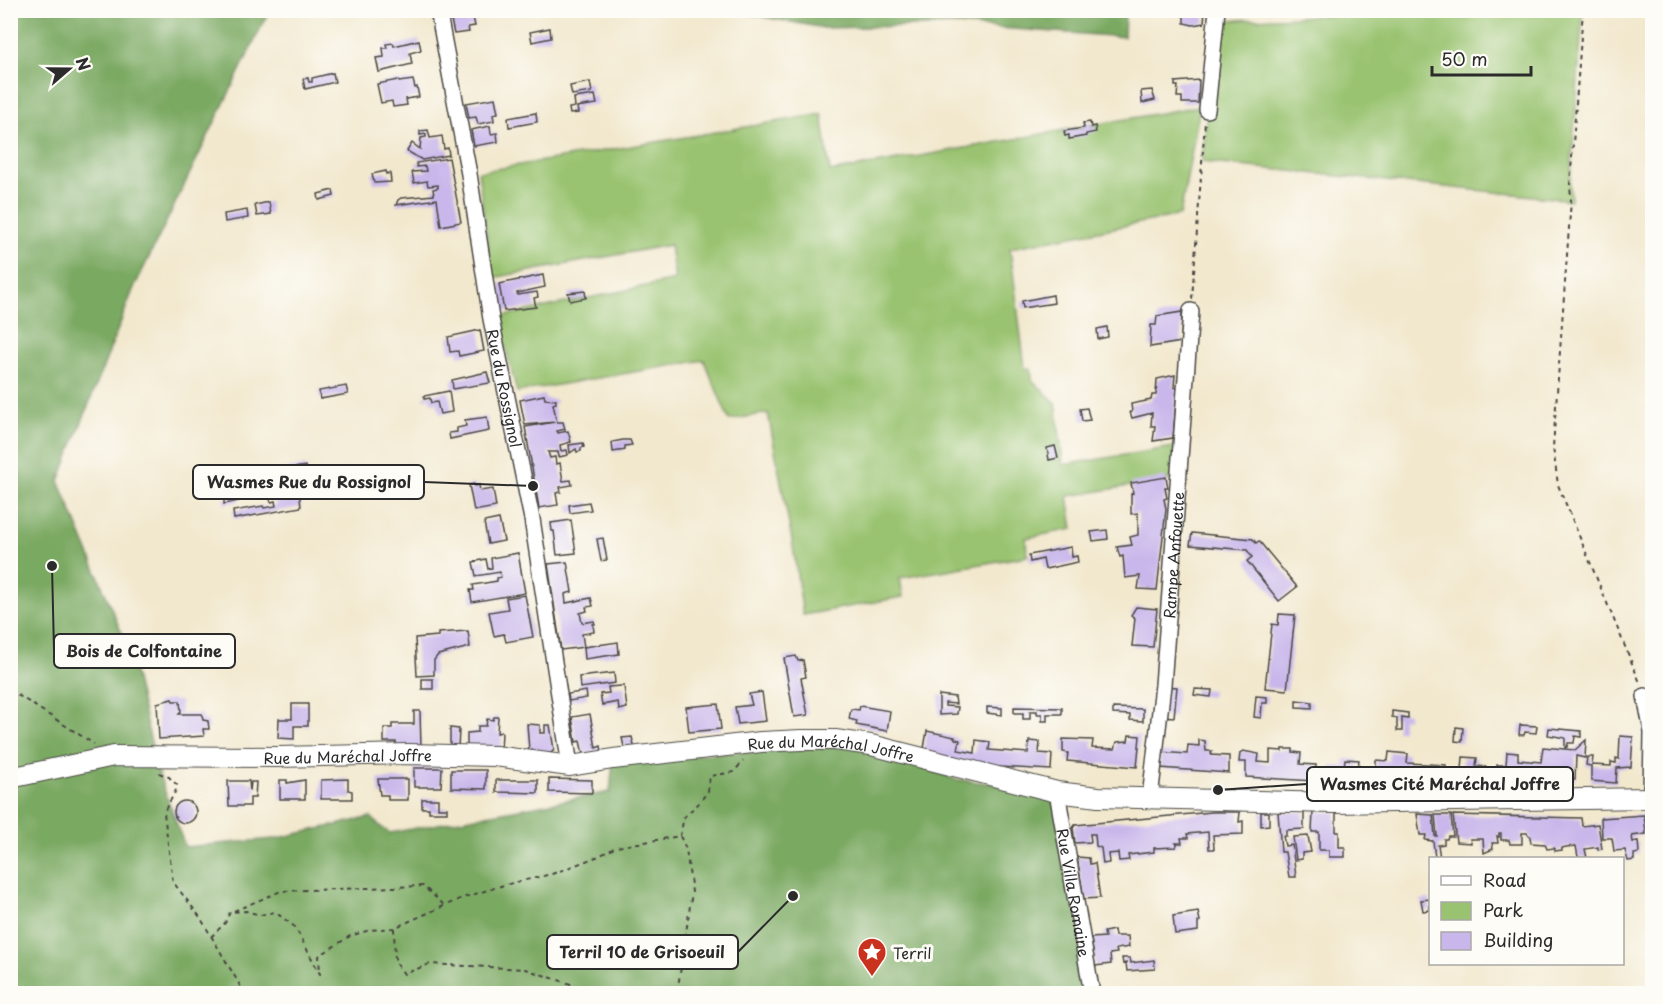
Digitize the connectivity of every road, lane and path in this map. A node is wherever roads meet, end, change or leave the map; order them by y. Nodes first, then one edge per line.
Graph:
1 (438, 10) edge
2 (1217, 10) edge
3 (1583, 10) edge
4 (1207, 110) joint
5 (1191, 311) joint
6 (10, 690) edge
7 (1645, 696) joint
8 (761, 742) junction
9 (114, 756) junction
10 (570, 766) junction
11 (154, 772) dead end
12 (10, 778) edge
13 (1057, 792) junction
14 (1150, 798) junction
15 (1652, 798) edge
16 (680, 836) junction
17 (445, 906) junction
18 (230, 912) junction
19 (394, 928) junction
20 (211, 937) junction
21 (247, 993) edge
22 (601, 993) edge
23 (677, 993) edge
24 (1092, 993) edge

1 - 10 street, Rue du Rossignol
2 - 4 street
3 - 7 path
4 - 5 path
5 - 14 street, Rampe Anfouette
6 - 9 path
7 - 15 street
8 - 10 street, Rue du Maréchal Joffre
8 - 13 street, Rue du Maréchal Joffre
8 - 16 path
9 - 10 street, Rue du Maréchal Joffre
9 - 12 street, Rue du Maréchal Joffre
11 - 20 path
13 - 14 street, Rue du Maréchal Joffre
13 - 24 street, Rue Villa Romaine
14 - 15 street, Rue du Maréchal Joffre
16 - 17 path
16 - 23 path
17 - 18 path
17 - 19 path
18 - 19 path
18 - 20 path
19 - 22 path
20 - 21 path

